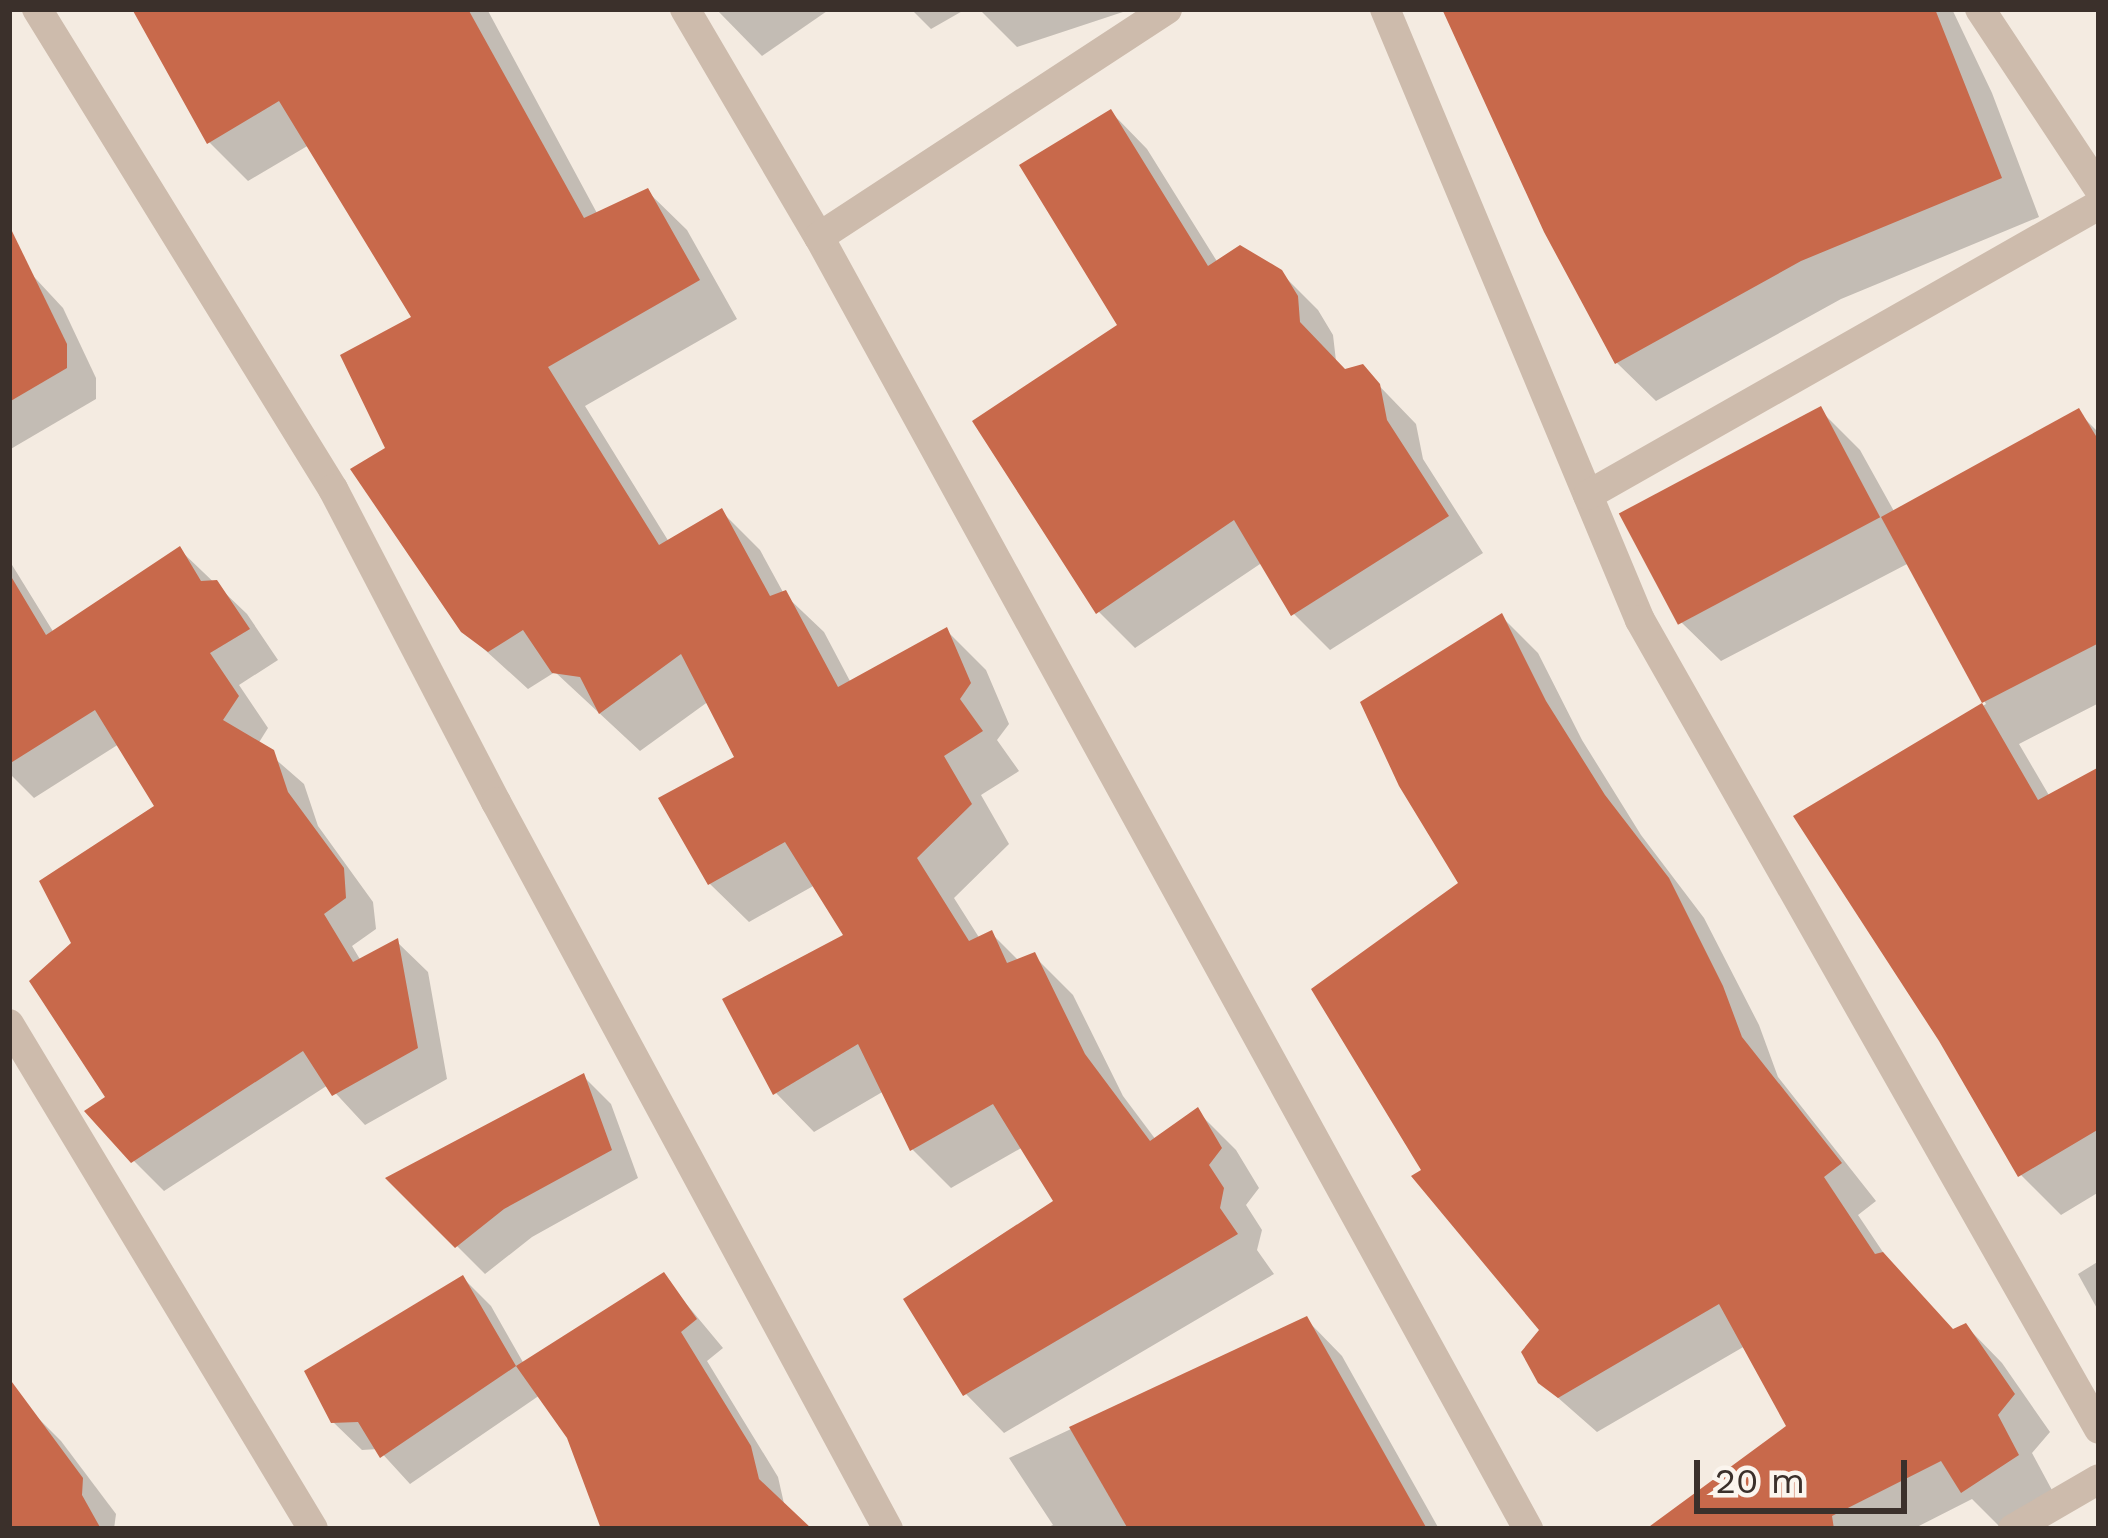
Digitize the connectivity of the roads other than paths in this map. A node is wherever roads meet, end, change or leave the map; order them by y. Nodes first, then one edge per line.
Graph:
1 (37, 9) edge
2 (685, 9) edge
3 (1167, 9) edge
4 (1385, 9) edge
5 (1980, 9) edge
6 (2099, 189) edge
7 (2099, 205) edge
8 (819, 236) junction
9 (1588, 495) junction
10 (9, 1024) edge
11 (2099, 1429) edge
12 (2099, 1479) edge
13 (313, 1529) edge
14 (888, 1529) edge
15 (1528, 1529) edge
16 (2013, 1529) edge

1 - 14 street
2 - 8 street
3 - 8 street
4 - 9 street
5 - 6 street
7 - 9 street
8 - 15 street
9 - 11 street
10 - 13 street
12 - 16 street

